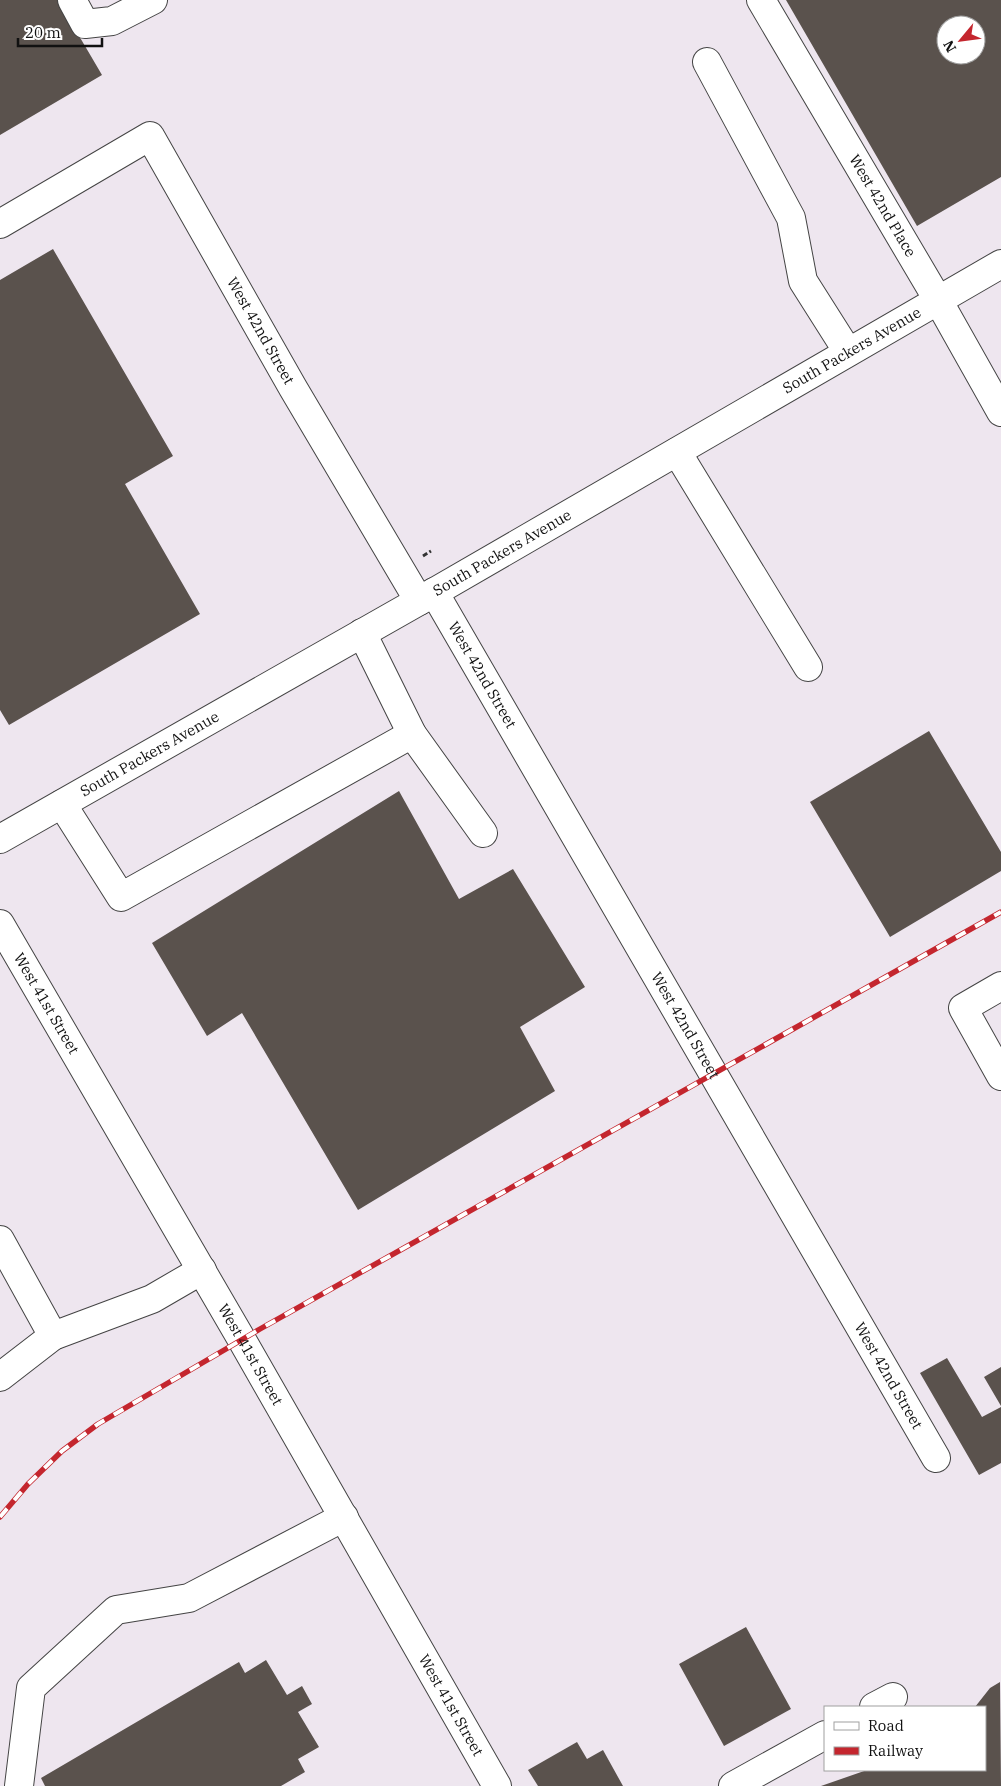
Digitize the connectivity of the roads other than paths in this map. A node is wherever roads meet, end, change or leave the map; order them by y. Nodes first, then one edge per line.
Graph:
1 (72, 0) edge
2 (153, 0) edge
3 (761, 0) edge
4 (707, 62) dead end
5 (0, 224) edge
6 (1001, 264) edge
7 (938, 300) junction
8 (848, 352) junction
9 (1001, 412) edge
10 (677, 452) junction
11 (426, 597) junction
12 (362, 633) junction
13 (808, 667) dead end
14 (412, 734) junction
15 (62, 804) junction
16 (483, 833) dead end
17 (0, 840) edge
18 (0, 924) edge
19 (1001, 986) edge
20 (1001, 1076) edge
21 (0, 1240) edge
22 (202, 1270) junction
23 (53, 1336) junction
24 (0, 1377) edge
25 (936, 1458) dead end
26 (344, 1517) junction
27 (824, 1736) edge
28 (19, 1786) edge
29 (497, 1786) edge
30 (733, 1786) edge

1 - 2 street
3 - 7 street, West 42nd Place
4 - 8 street
5 - 11 street, West 42nd Street
6 - 7 street, South Packers Avenue
7 - 8 street, South Packers Avenue
7 - 9 street, West 42nd Place
8 - 10 street, South Packers Avenue
10 - 11 street, South Packers Avenue
10 - 13 street
11 - 12 street, South Packers Avenue
11 - 25 street, West 42nd Street
12 - 14 street
12 - 15 street, South Packers Avenue
14 - 15 street
14 - 16 street
15 - 17 street, South Packers Avenue
18 - 22 street, West 41st Street
19 - 20 street
21 - 23 street
22 - 23 street
22 - 26 street, West 41st Street
23 - 24 street
26 - 28 street
26 - 29 street, West 41st Street
27 - 30 street

